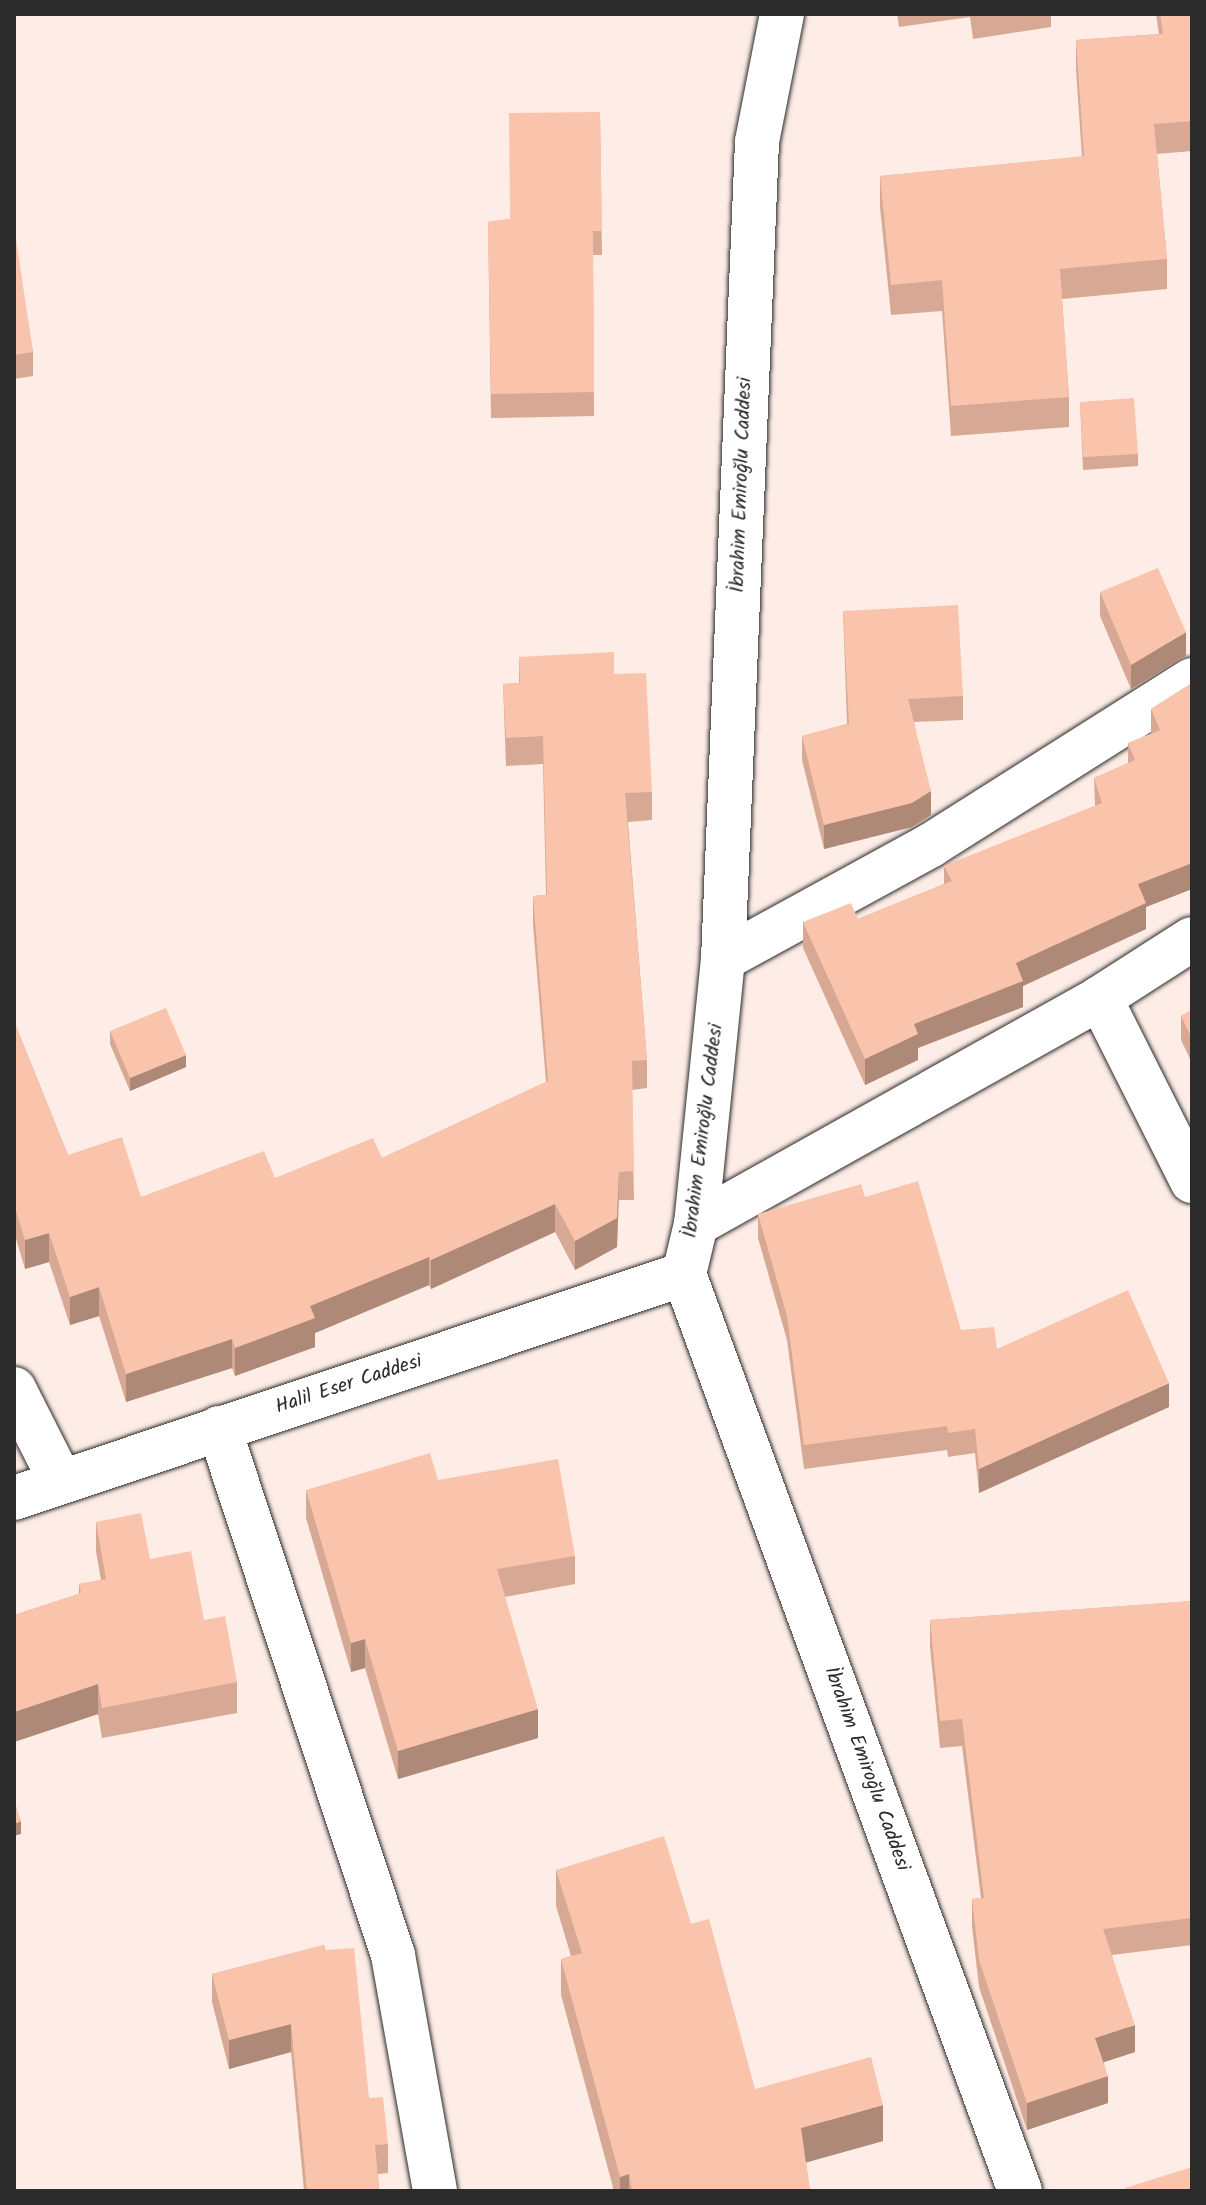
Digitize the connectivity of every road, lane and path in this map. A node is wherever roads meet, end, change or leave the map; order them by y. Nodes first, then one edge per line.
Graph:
1 (782, 14) edge
2 (1192, 680) edge
3 (1192, 939) edge
4 (723, 959) junction
5 (1100, 998) junction
6 (1192, 1181) edge
7 (696, 1224) junction
8 (684, 1274) junction
9 (14, 1389) edge
10 (219, 1428) junction
11 (60, 1480) junction
12 (14, 1498) edge
13 (435, 2191) edge
14 (1020, 2191) edge

1 - 4 street, İbrahim Emiroğlu Caddesi
2 - 4 street
3 - 5 street
4 - 7 street, İbrahim Emiroğlu Caddesi
5 - 6 street
5 - 7 street
7 - 8 street, İbrahim Emiroğlu Caddesi
8 - 10 street, Halil Eser Caddesi
8 - 14 street, İbrahim Emiroğlu Caddesi
9 - 11 street
10 - 11 street, Halil Eser Caddesi
10 - 13 street
11 - 12 street, Halil Eser Caddesi

